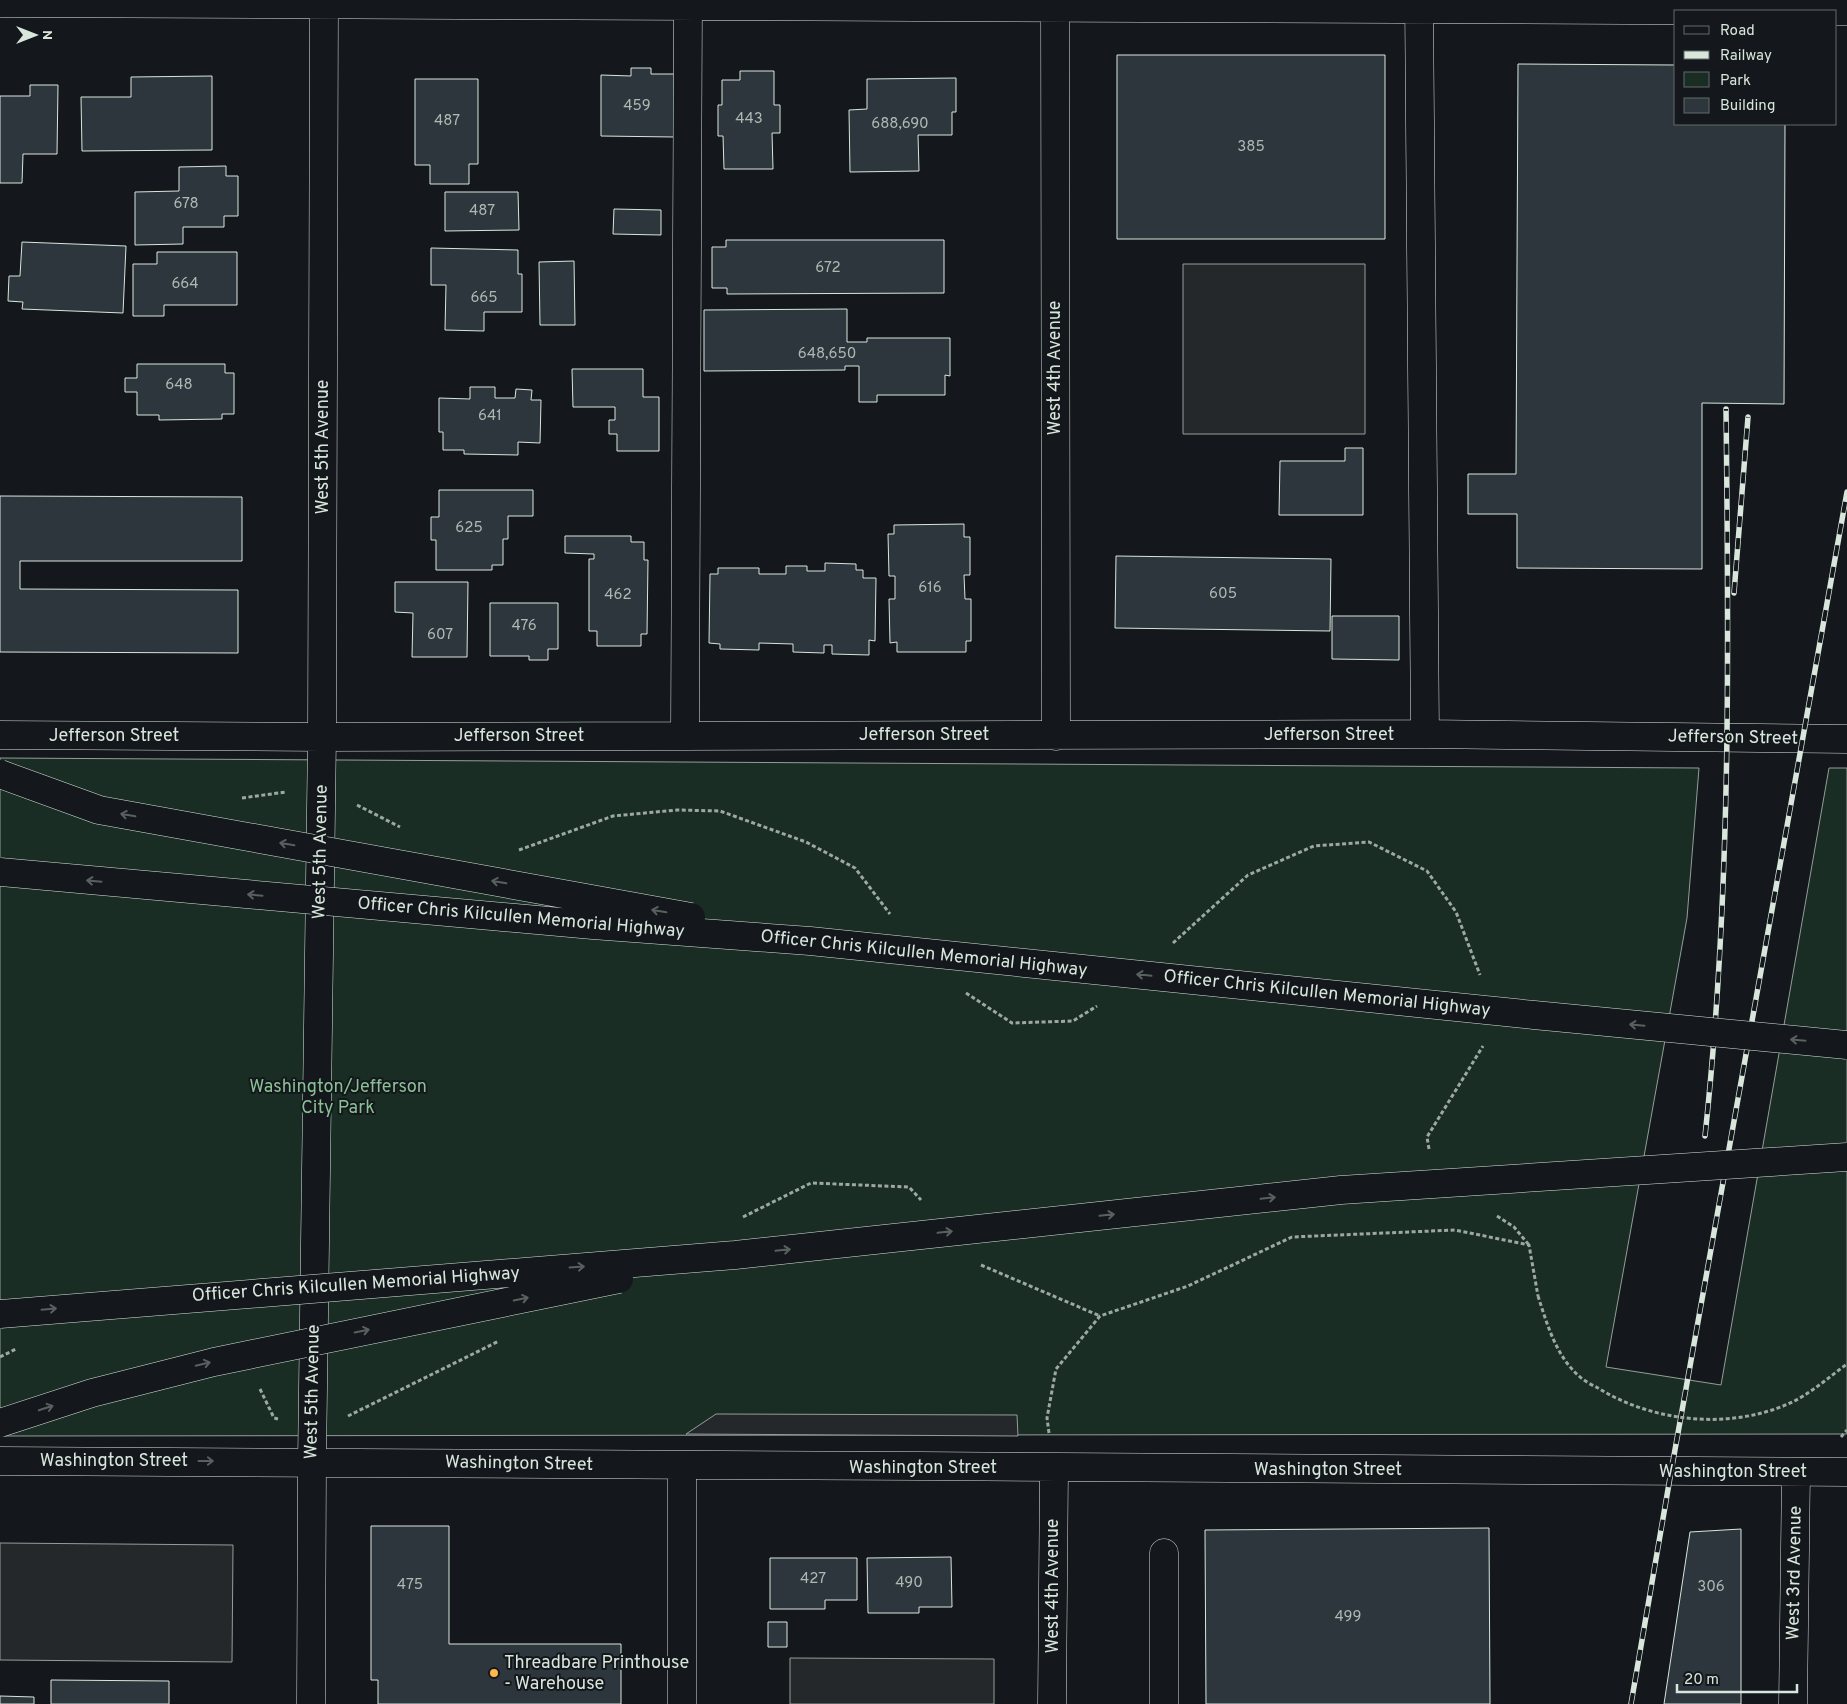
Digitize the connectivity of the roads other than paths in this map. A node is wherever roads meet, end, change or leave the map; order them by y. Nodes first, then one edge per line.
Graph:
1 (324, 2) edge
2 (0, 3) edge
3 (688, 3) edge
4 (1055, 4) edge
5 (1419, 5) edge
6 (1776, 10) edge
7 (1426, 734) junction
8 (0, 735) edge
9 (685, 735) junction
10 (1056, 736) junction
11 (322, 737) junction
12 (1847, 739) edge
13 (0, 774) edge
14 (0, 872) edge
15 (810, 941) junction
16 (1847, 1045) edge
17 (1847, 1157) edge
18 (735, 1255) junction
19 (0, 1314) edge
20 (0, 1423) edge
21 (0, 1461) edge
22 (312, 1461) junction
23 (682, 1466) junction
24 (1054, 1468) junction
25 (1796, 1472) junction
26 (1847, 1472) edge
27 (1164, 1553) dead end
28 (311, 1704) edge
29 (682, 1704) edge
30 (1052, 1704) edge
31 (1164, 1704) edge
32 (1794, 1704) edge

1 - 2 main road
1 - 3 main road
1 - 11 main road, West 5th Avenue
3 - 4 main road
3 - 9 main road
4 - 5 main road
4 - 10 main road, West 4th Avenue
5 - 6 main road
5 - 7 main road
7 - 10 main road, Jefferson Street
7 - 12 main road, Jefferson Street
8 - 11 main road, Jefferson Street
9 - 10 main road, Jefferson Street
9 - 11 main road, Jefferson Street
11 - 22 main road, West 5th Avenue
15 -> 13 main road, bridge
15 -> 14 main road, Officer Chris Kilcullen Memorial Highway, bridge
16 -> 15 main road, Officer Chris Kilcullen Memorial Highway, bridge
18 -> 17 main road, Officer Chris Kilcullen Memorial Highway, bridge
19 -> 18 main road, Officer Chris Kilcullen Memorial Highway, bridge
20 -> 18 main road, bridge
21 -> 22 main road, Washington Street
22 - 23 main road, Washington Street
22 - 28 main road, West 5th Avenue
23 - 24 main road, Washington Street
23 - 29 main road
24 - 25 main road, Washington Street
24 - 30 main road, West 4th Avenue
25 - 26 main road, Washington Street
25 - 32 main road, West 3rd Avenue
27 - 31 main road

